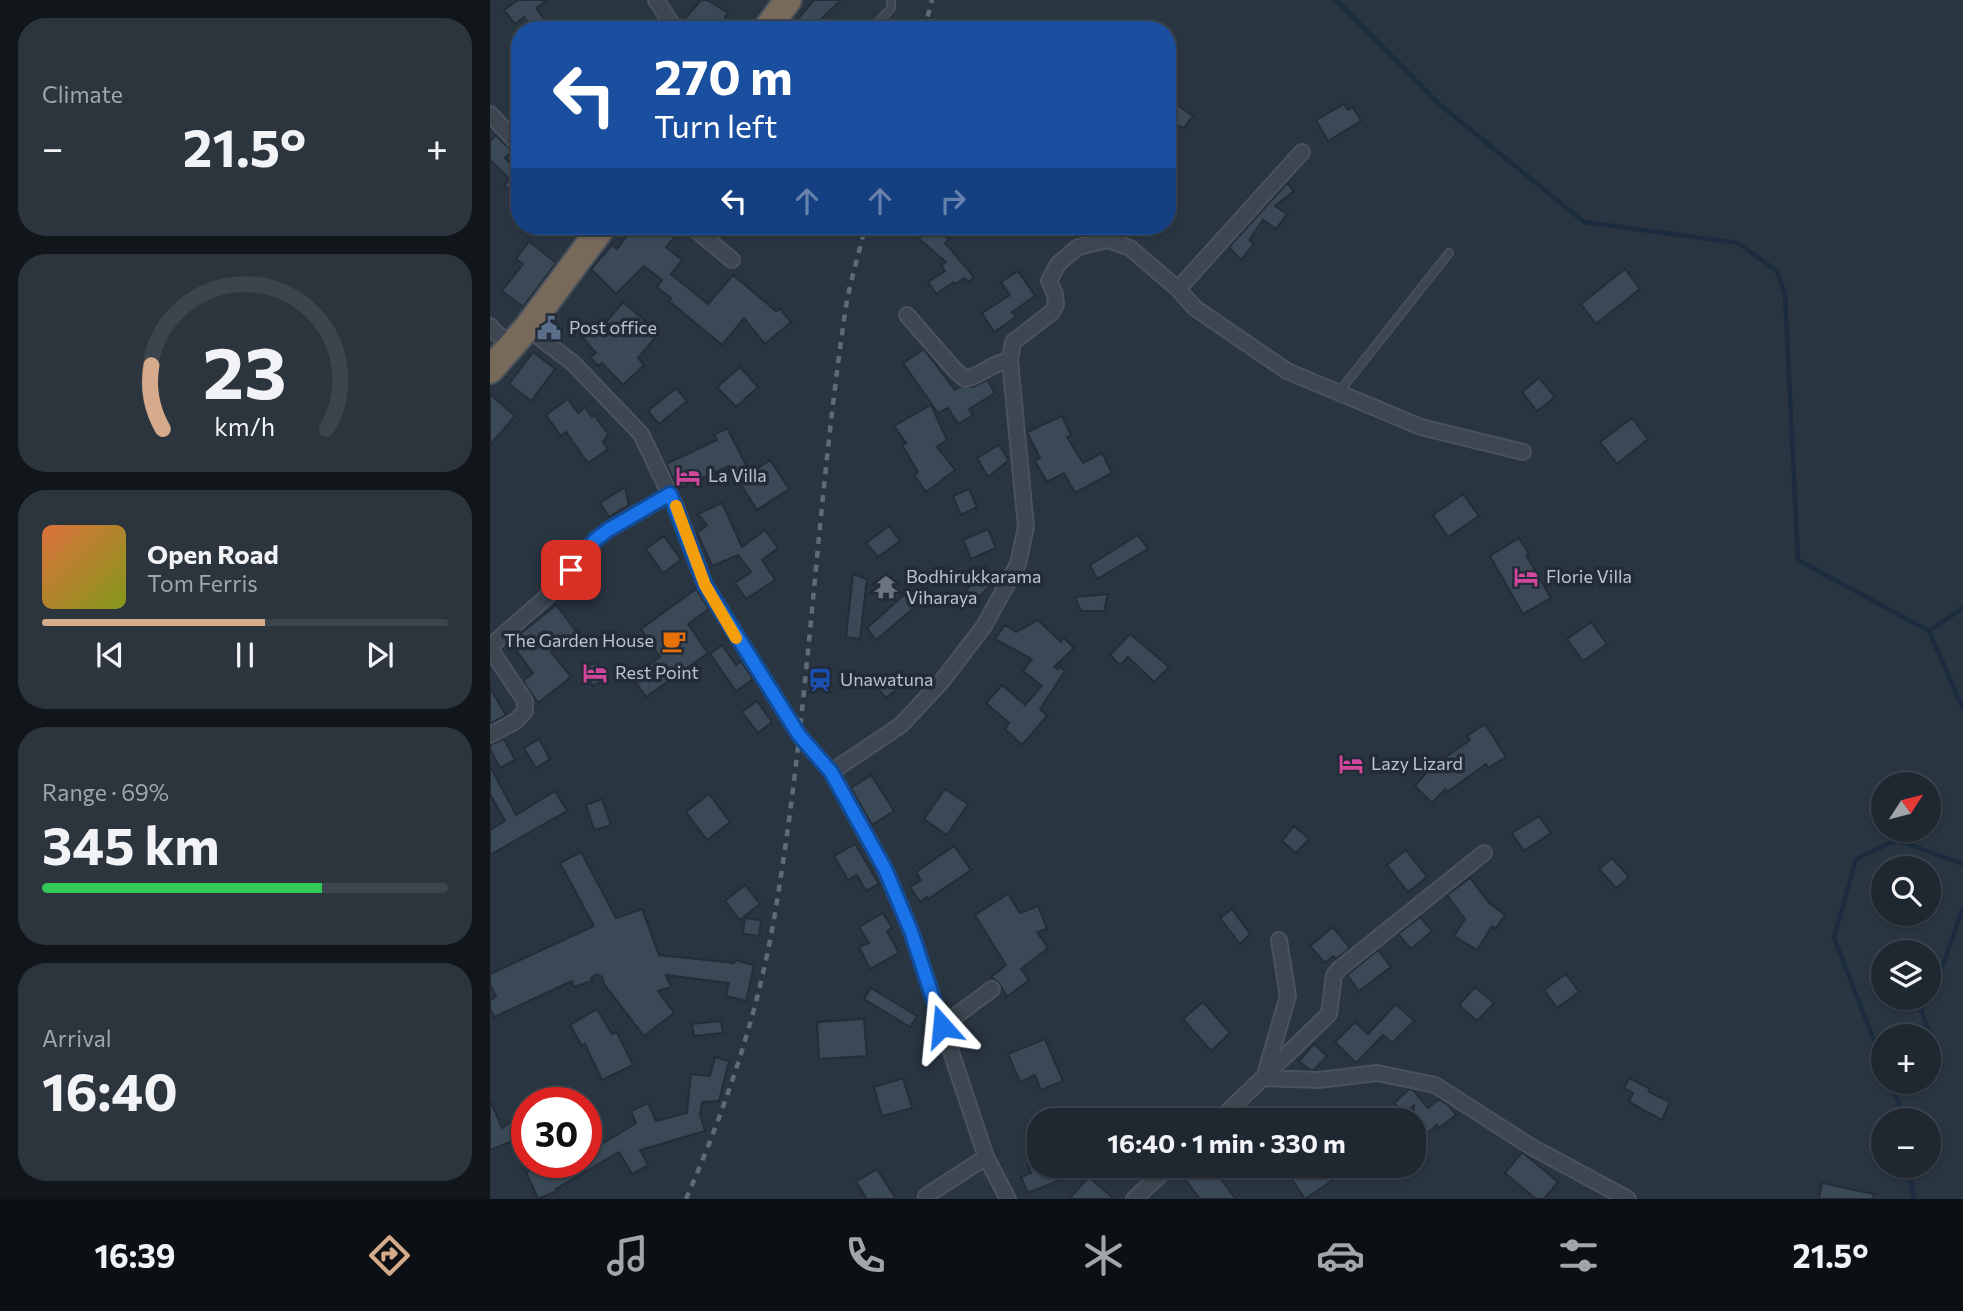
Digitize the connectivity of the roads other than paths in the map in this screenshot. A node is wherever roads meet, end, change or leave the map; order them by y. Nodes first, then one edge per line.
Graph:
1 (656, 0) edge
2 (788, 0) edge
3 (891, 0) edge
4 (670, 21) edge
5 (773, 21) edge
6 (879, 21) edge
7 (490, 114) edge
8 (511, 136) edge
9 (1302, 152) dead end
10 (593, 235) edge
11 (702, 235) edge
12 (1449, 253) dead end
13 (732, 260) dead end
14 (1178, 289) junction
15 (907, 315) dead end
16 (490, 326) edge
17 (518, 337) junction
18 (1010, 360) junction
19 (490, 370) edge
20 (1339, 392) junction
21 (1523, 452) dead end
22 (670, 494) junction
23 (490, 735) edge
24 (831, 772) junction
25 (1484, 853) dead end
26 (1279, 940) dead end
27 (992, 989) dead end
28 (942, 1026) junction
29 (1264, 1078) junction
30 (1232, 1108) edge
31 (986, 1157) junction
32 (1157, 1178) edge
33 (926, 1196) dead end
34 (1008, 1199) edge
35 (1134, 1199) edge
36 (1629, 1199) edge

1 - 4 street
2 - 5 highway
3 - 6 lane
7 - 8 street
9 - 14 street
10 - 17 highway
11 - 13 street
12 - 20 lane
14 - 18 street
14 - 20 street
15 - 18 street
16 - 17 street
17 - 19 highway
17 - 22 street
18 - 24 street
20 - 21 street
22 - 23 street
22 - 24 street
24 - 28 street
25 - 29 street
26 - 29 street
27 - 28 street
28 - 31 street
29 - 30 street
29 - 36 street
31 - 33 street
31 - 34 street
32 - 35 street

